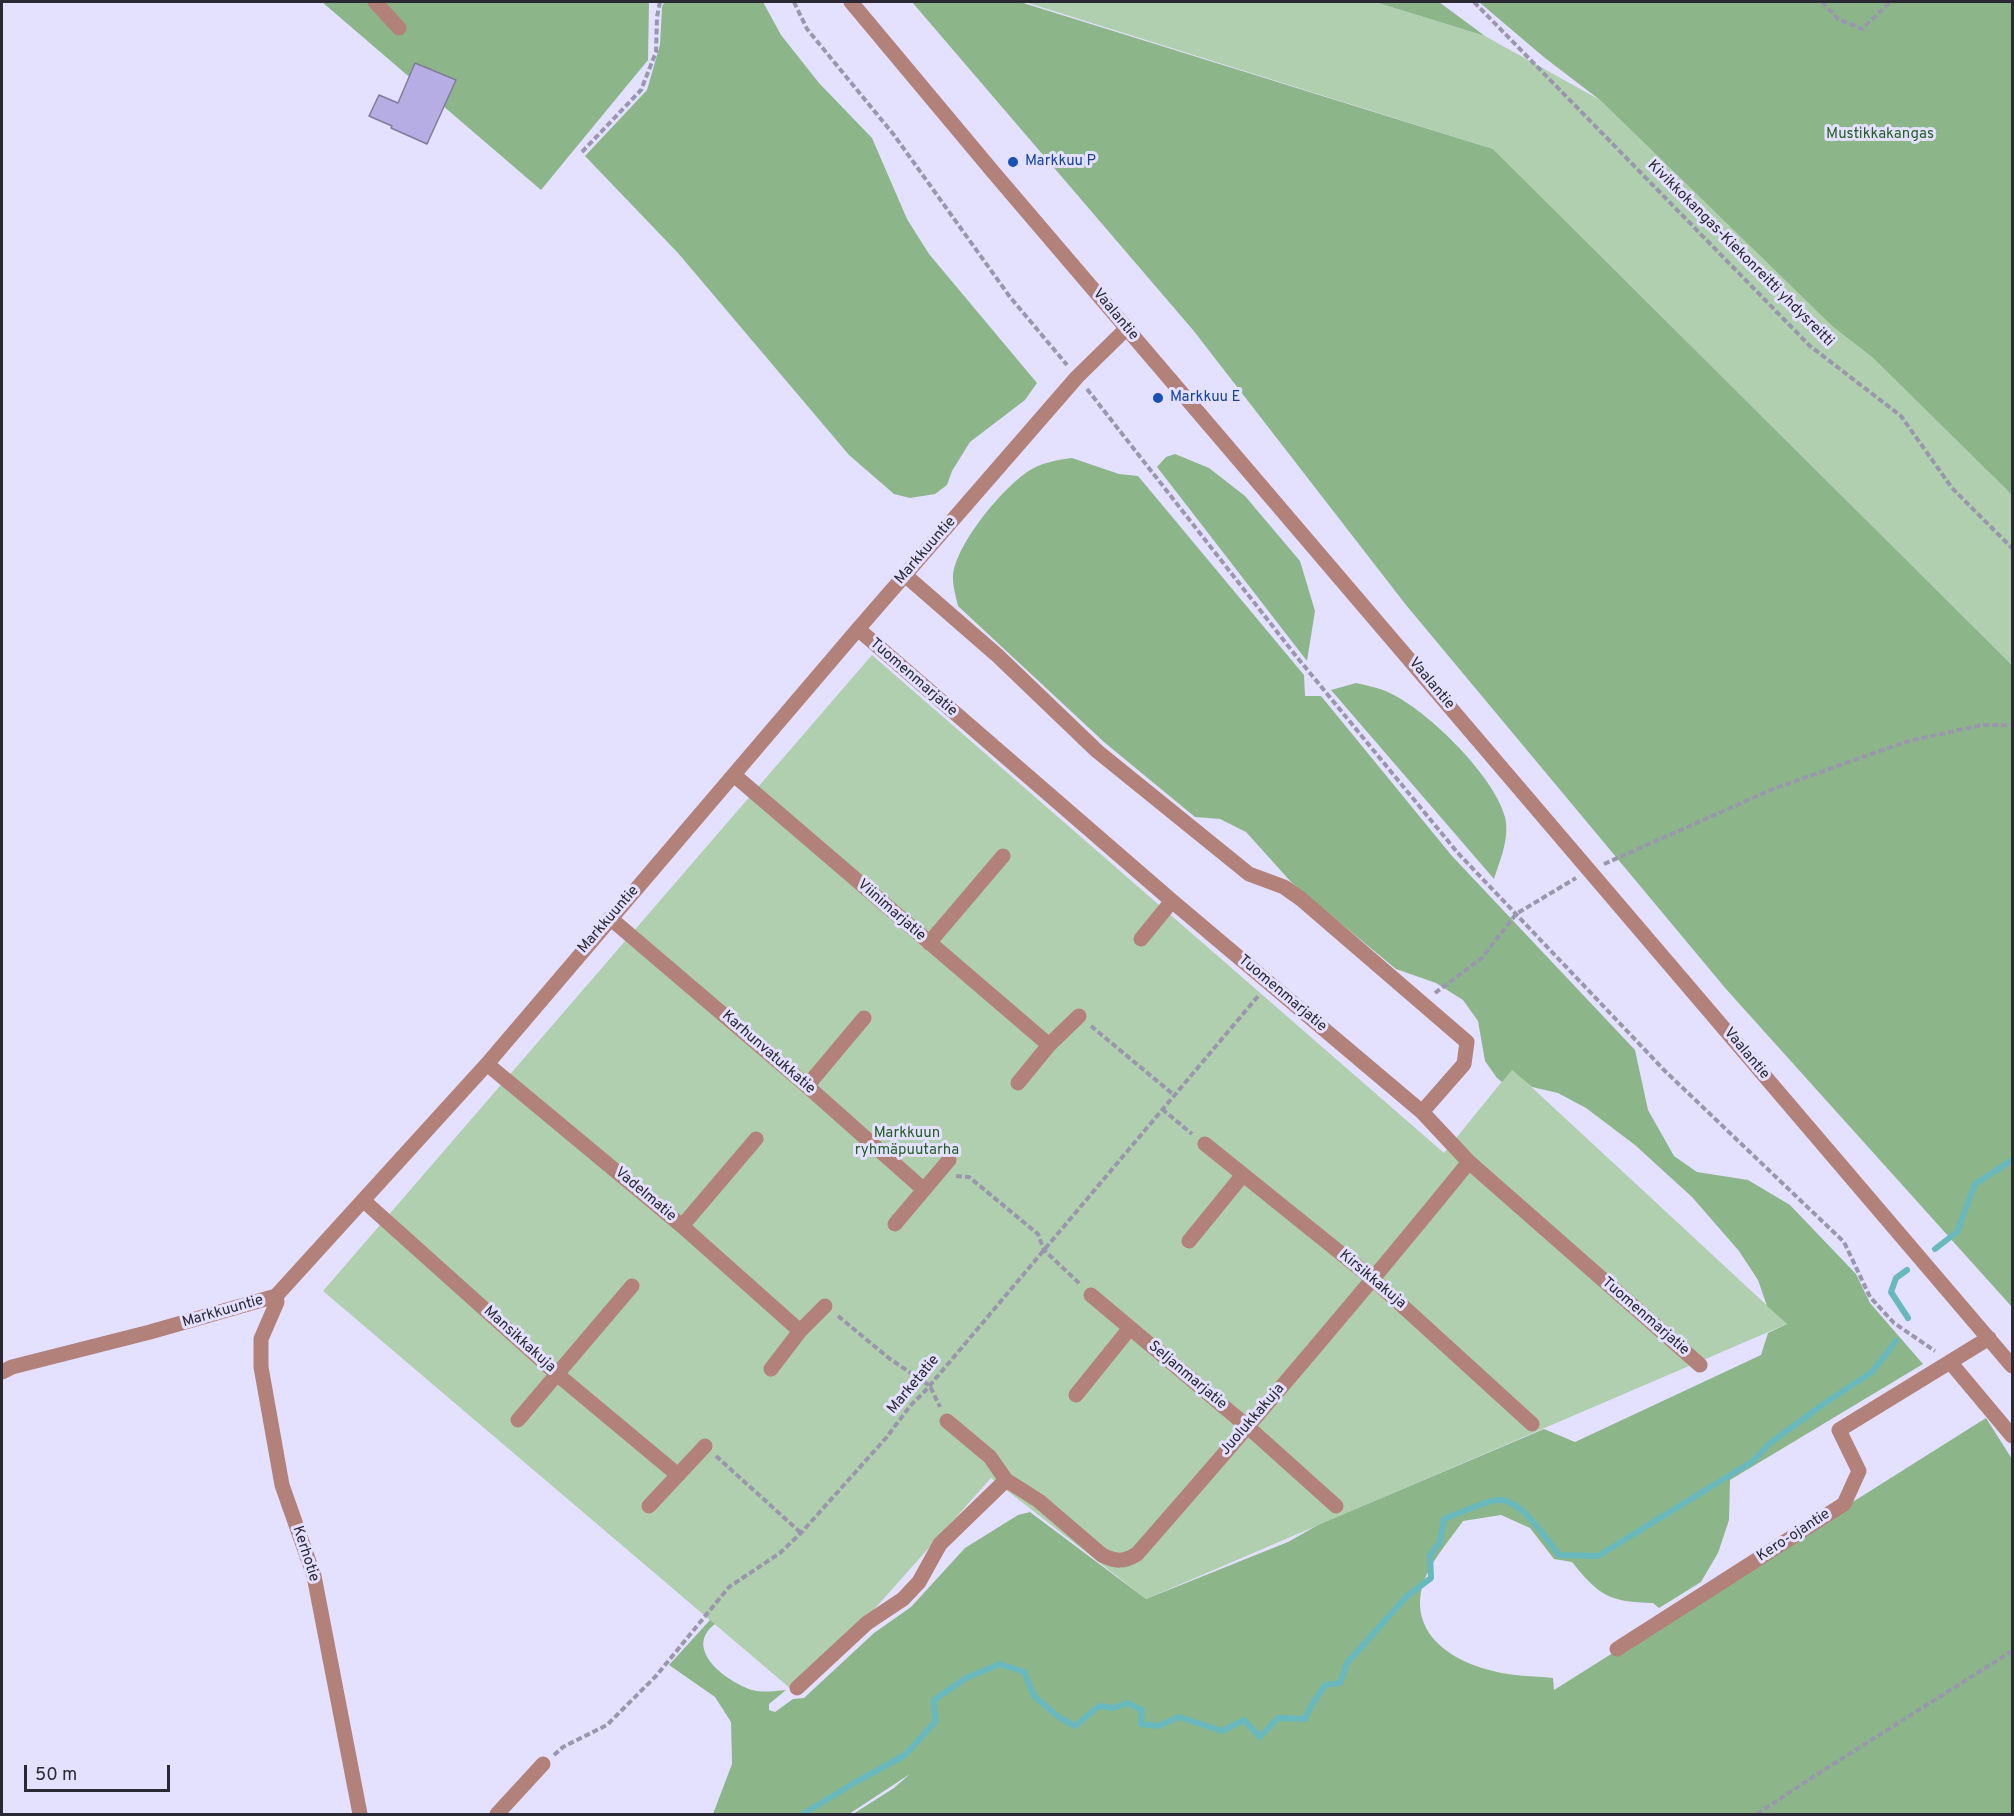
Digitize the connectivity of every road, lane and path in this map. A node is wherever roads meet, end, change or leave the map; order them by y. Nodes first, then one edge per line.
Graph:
1 (375, 2) edge
2 (660, 2) edge
3 (794, 2) edge
4 (851, 2) edge
5 (1474, 2) edge
6 (1822, 2) edge
7 (1890, 2) edge
8 (399, 28) dead end
9 (582, 152) dead end
10 (1127, 328) junction
11 (1077, 377) junction
12 (2013, 548) edge
13 (905, 575) junction
14 (858, 629) junction
15 (2013, 724) edge
16 (734, 775) junction
17 (1003, 856) dead end
18 (1589, 870) junction
19 (1172, 901) junction
20 (1516, 914) junction
21 (610, 918) junction
22 (1141, 939) dead end
23 (929, 944) junction
24 (1269, 983) junction
25 (1423, 1002) junction
26 (1079, 1016) joint
27 (864, 1018) dead end
28 (1049, 1045) junction
29 (487, 1064) junction
30 (1018, 1083) dead end
31 (807, 1086) junction
32 (1174, 1095) junction
33 (1162, 1109) junction
34 (1422, 1112) junction
35 (756, 1139) dead end
36 (1205, 1144) joint
37 (949, 1160) dead end
38 (1469, 1162) junction
39 (937, 1174) junction
40 (1242, 1176) junction
41 (923, 1190) junction
42 (364, 1201) junction
43 (895, 1224) dead end
44 (682, 1226) junction
45 (1189, 1241) dead end
46 (1044, 1250) junction
47 (1374, 1280) junction
48 (632, 1286) dead end
49 (1091, 1295) joint
50 (276, 1296) junction
51 (825, 1306) joint
52 (1130, 1328) junction
53 (800, 1331) junction
54 (1989, 1338) junction
55 (1950, 1362) junction
56 (1700, 1365) dead end
57 (2013, 1366) edge
58 (771, 1369) dead end
59 (2, 1372) edge
60 (558, 1375) junction
61 (930, 1386) junction
62 (1076, 1395) dead end
63 (518, 1420) dead end
64 (947, 1421) joint
65 (1532, 1424) dead end
66 (1248, 1427) junction
67 (2013, 1436) edge
68 (705, 1446) joint
69 (678, 1475) junction
70 (1006, 1480) junction
71 (650, 1506) dead end
72 (1336, 1506) dead end
73 (801, 1533) junction
74 (1617, 1649) dead end
75 (2013, 1651) edge
76 (797, 1688) dead end
77 (543, 1764) joint
78 (360, 1815) edge
79 (497, 1815) edge
80 (1757, 1815) edge

1 - 8 street
2 - 9 path
3 - 11 path
4 - 10 street, Vaalantie
5 - 12 path, Kivikkokangas-Kiekonreitti yhdysreitti
6 - 7 path
10 - 11 street, Markkuuntie
10 - 18 street, Vaalantie
11 - 13 street, Markkuuntie
11 - 20 path
13 - 14 street, Markkuuntie
13 - 25 street
14 - 16 street, Markkuuntie
14 - 19 street, Tuomenmarjatie
15 - 18 path
16 - 21 street, Markkuuntie
16 - 23 street, Viinimarjatie
17 - 23 street
18 - 20 path
18 - 54 street, Vaalantie
19 - 22 street
19 - 24 street, Tuomenmarjatie
20 - 25 path
20 - 55 path
21 - 29 street, Markkuuntie
21 - 31 street, Karhunvatukkatie
23 - 28 street, Viinimarjatie
24 - 32 path, Marketatie
24 - 34 street, Tuomenmarjatie
25 - 34 street
26 - 28 street
26 - 32 path
27 - 31 street
28 - 30 street
29 - 42 street, Markkuuntie
29 - 44 street, Vadelmatie
31 - 41 street, Karhunvatukkatie
32 - 33 path, Marketatie
33 - 36 path
33 - 46 path, Marketatie
34 - 38 street, Tuomenmarjatie
35 - 44 street
36 - 40 street, Kirsikkakuja
37 - 39 street
38 - 47 street, Juolukkakuja
38 - 56 street, Tuomenmarjatie
39 - 41 street
39 - 46 path
40 - 45 street
40 - 47 street, Kirsikkakuja
41 - 43 street
42 - 50 street, Markkuuntie
42 - 60 street, Mansikkakuja
44 - 53 street, Vadelmatie
46 - 49 path
46 - 61 path, Marketatie
47 - 65 street, Kirsikkakuja
47 - 66 street, Juolukkakuja
48 - 60 street
49 - 52 street, Seljanmarjatie
50 - 59 street, Markkuuntie
50 - 78 street, Kerhotie
51 - 53 street
51 - 61 path
52 - 62 street
52 - 66 street, Seljanmarjatie
53 - 58 street
54 - 55 street, Kero-ojantie
54 - 57 street, Vaalantie
55 - 67 street
55 - 74 street, Kero-ojantie
60 - 63 street
60 - 69 street, Mansikkakuja
61 - 64 path
61 - 73 path, Marketatie
64 - 70 street, Juolukkakuja
66 - 70 street, Juolukkakuja
66 - 72 street, Seljanmarjatie
68 - 69 street
68 - 73 path
69 - 71 street
70 - 76 street
73 - 77 path, Marketatie
75 - 80 path
77 - 79 street

